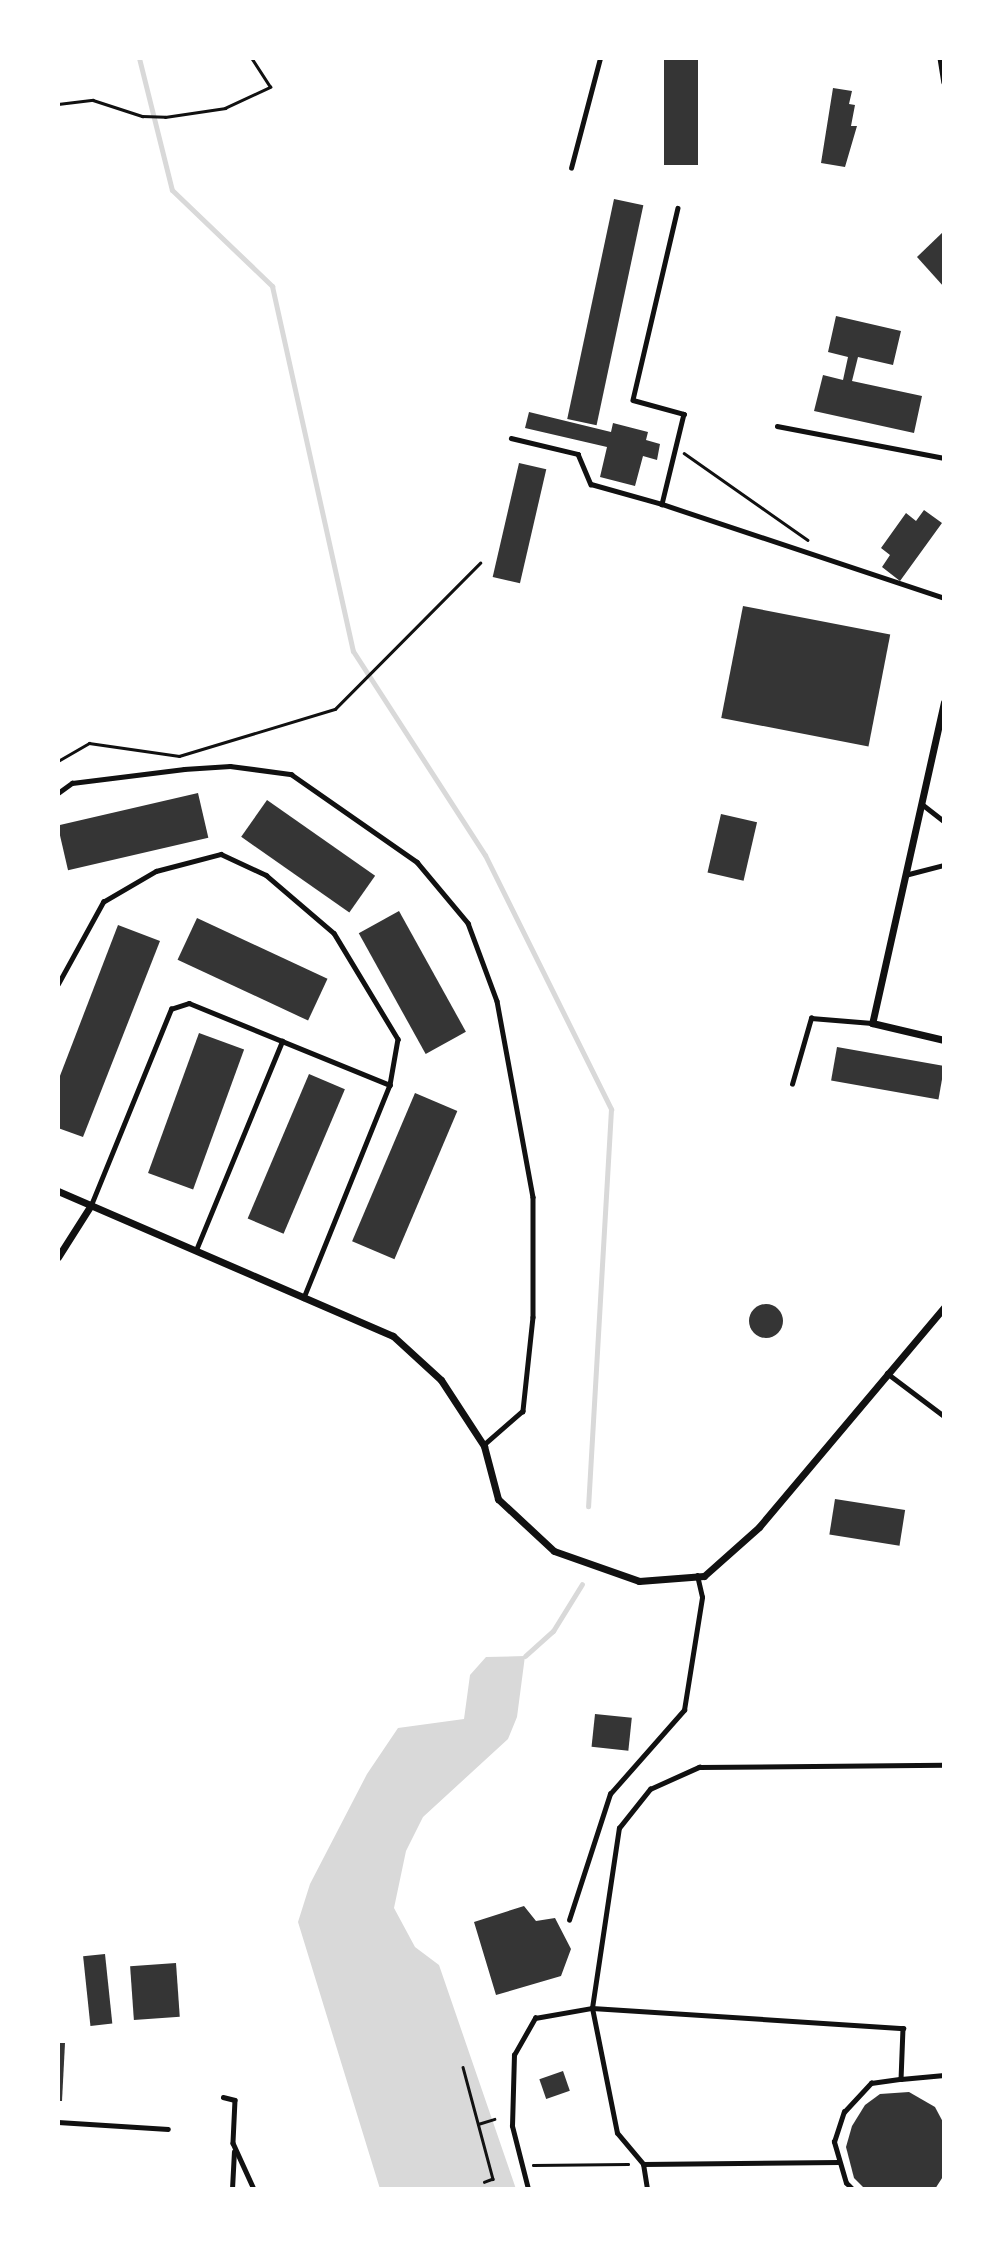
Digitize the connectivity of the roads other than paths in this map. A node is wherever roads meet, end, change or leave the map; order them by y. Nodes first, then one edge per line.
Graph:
1 (600, 58) edge
2 (940, 58) edge
3 (944, 82) edge
4 (571, 168) dead end
5 (678, 208) dead end
6 (777, 426) dead end
7 (511, 438) dead end
8 (944, 458) edge
9 (662, 504) junction
10 (944, 598) edge
11 (944, 702) edge
12 (58, 793) edge
13 (922, 804) junction
14 (944, 821) edge
15 (944, 865) edge
16 (905, 876) junction
17 (58, 984) edge
18 (872, 1023) junction
19 (944, 1040) edge
20 (282, 1041) junction
21 (792, 1084) dead end
22 (390, 1085) junction
23 (58, 1191) edge
24 (91, 1205) junction
25 (196, 1251) junction
26 (58, 1256) edge
27 (304, 1298) junction
28 (944, 1307) edge
29 (886, 1372) junction
30 (944, 1416) edge
31 (484, 1446) junction
32 (697, 1576) junction
33 (944, 1765) edge
34 (569, 1920) dead end
35 (592, 2008) junction
36 (944, 2075) edge
37 (901, 2079) junction
38 (223, 2097) dead end
39 (58, 2122) edge
40 (168, 2129) dead end
41 (234, 2147) junction
42 (839, 2162) junction
43 (643, 2164) junction
44 (232, 2189) edge
45 (254, 2189) edge
46 (528, 2189) edge
47 (647, 2189) edge
48 (852, 2189) edge

1 - 4 lane
2 - 3 lane
5 - 9 lane
6 - 8 lane
7 - 9 lane
9 - 10 lane
11 - 13 street
12 - 31 lane
13 - 14 lane
13 - 16 street
15 - 16 lane
16 - 18 street
17 - 22 lane
18 - 19 street
18 - 21 lane
20 - 22 lane
20 - 24 lane
20 - 25 lane
22 - 27 lane
23 - 24 street
24 - 25 street
24 - 26 street
25 - 27 street
27 - 31 street
28 - 29 street
29 - 30 lane
29 - 32 street
31 - 32 street
32 - 34 lane
33 - 35 lane
35 - 37 lane
35 - 43 lane
35 - 46 lane
36 - 37 lane
37 - 42 lane
38 - 41 lane
39 - 40 lane
41 - 44 lane
41 - 45 lane
42 - 43 lane
42 - 48 lane
43 - 47 lane

